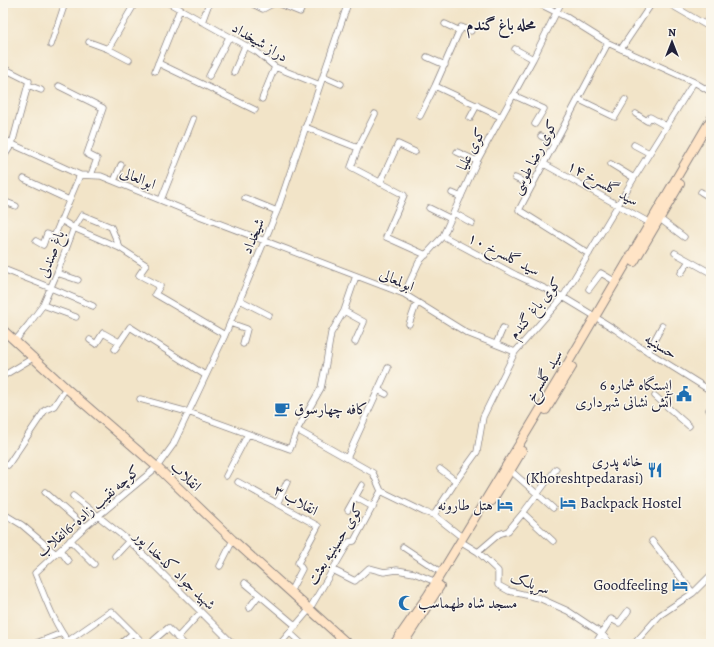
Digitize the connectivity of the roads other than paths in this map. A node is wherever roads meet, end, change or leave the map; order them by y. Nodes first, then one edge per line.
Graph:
1 (66, 3) edge
2 (135, 3) edge
3 (169, 3) edge
4 (210, 3) edge
5 (251, 3) edge
6 (274, 3) edge
7 (278, 3) edge
8 (304, 3) edge
9 (348, 3) edge
10 (538, 3) edge
11 (561, 3) edge
12 (668, 3) edge
13 (650, 4) edge
14 (180, 9) junction
15 (556, 12) junction
16 (711, 16) edge
17 (202, 22) junction
18 (445, 24) dead end
19 (705, 24) junction
20 (711, 28) edge
21 (460, 31) junction
22 (470, 31) dead end
23 (229, 37) junction
24 (89, 42) dead end
25 (608, 43) junction
26 (51, 45) dead end
27 (245, 46) junction
28 (108, 49) junction
29 (515, 49) dead end
30 (621, 49) junction
31 (427, 57) dead end
32 (532, 59) junction
33 (129, 60) dead end
34 (158, 63) junction
35 (444, 65) junction
36 (275, 67) junction
37 (3, 68) edge
38 (155, 72) dead end
39 (234, 72) dead end
40 (209, 76) dead end
41 (323, 76) junction
42 (694, 82) junction
43 (341, 84) dead end
44 (28, 85) junction
45 (320, 85) junction
46 (59, 86) dead end
47 (435, 86) junction
48 (41, 90) dead end
49 (711, 92) edge
50 (513, 95) junction
51 (578, 98) junction
52 (262, 100) dead end
53 (625, 100) dead end
54 (477, 105) junction
55 (255, 110) dead end
56 (375, 114) dead end
57 (636, 114) dead end
58 (420, 116) dead end
59 (501, 117) junction
60 (470, 118) dead end
61 (711, 119) edge
62 (193, 120) dead end
63 (535, 124) dead end
64 (666, 126) junction
65 (306, 127) junction
66 (711, 130) edge
67 (541, 136) dead end
68 (3, 138) edge
69 (555, 143) junction
70 (12, 144) junction
71 (634, 145) dead end
72 (358, 148) junction
73 (415, 152) dead end
74 (457, 152) dead end
75 (649, 153) junction
76 (3, 158) edge
77 (477, 161) junction
78 (544, 164) junction
79 (611, 164) dead end
80 (121, 165) dead end
81 (80, 174) junction
82 (91, 175) junction
83 (515, 178) dead end
84 (634, 178) junction
85 (24, 179) dead end
86 (114, 181) junction
87 (380, 183) junction
88 (532, 186) junction
89 (701, 192) dead end
90 (452, 193) dead end
91 (461, 197) junction
92 (245, 198) dead end
93 (711, 198) edge
94 (69, 200) junction
95 (161, 200) junction
96 (3, 201) edge
97 (617, 205) junction
98 (16, 206) dead end
99 (430, 208) dead end
100 (277, 211) junction
101 (454, 213) junction
102 (660, 218) junction
103 (451, 219) junction
104 (61, 220) junction
105 (472, 223) dead end
106 (650, 223) junction
107 (74, 228) junction
108 (443, 236) junction
109 (684, 237) dead end
110 (36, 241) dead end
111 (264, 241) junction
112 (120, 248) junction
113 (675, 253) dead end
114 (426, 254) junction
115 (589, 254) junction
116 (689, 261) junction
117 (3, 269) edge
118 (57, 273) junction
119 (680, 273) dead end
120 (711, 273) edge
121 (356, 276) junction
122 (78, 280) dead end
123 (616, 282) junction
124 (51, 288) junction
125 (589, 289) dead end
126 (404, 294) junction
127 (563, 297) junction
128 (240, 300) junction
129 (417, 302) junction
130 (43, 306) junction
131 (93, 306) dead end
132 (344, 311) junction
133 (269, 315) dead end
134 (76, 317) dead end
135 (598, 318) junction
136 (230, 322) junction
137 (409, 324) dead end
138 (662, 326) dead end
139 (503, 328) dead end
140 (3, 330) edge
141 (225, 335) junction
142 (90, 340) dead end
143 (15, 341) junction
144 (119, 342) junction
145 (355, 342) dead end
146 (243, 344) dead end
147 (496, 344) junction
148 (115, 349) dead end
149 (515, 352) junction
150 (648, 352) junction
151 (33, 358) junction
152 (388, 368) dead end
153 (205, 375) junction
154 (3, 376) edge
155 (66, 388) junction
156 (378, 390) junction
157 (711, 390) edge
158 (386, 394) dead end
159 (553, 394) junction
160 (656, 396) dead end
161 (140, 399) dead end
162 (711, 409) edge
163 (188, 412) junction
164 (711, 412) edge
165 (689, 426) dead end
166 (297, 430) junction
167 (248, 434) junction
168 (346, 458) junction
169 (8, 465) dead end
170 (157, 467) junction
171 (440, 469) dead end
172 (556, 469) dead end
173 (510, 470) junction
174 (226, 476) dead end
175 (456, 481) junction
176 (238, 482) dead end
177 (287, 482) dead end
178 (362, 485) dead end
179 (381, 491) junction
180 (45, 492) dead end
181 (537, 494) junction
182 (73, 496) dead end
183 (355, 497) junction
184 (277, 504) junction
185 (373, 507) junction
186 (553, 508) dead end
187 (348, 510) dead end
188 (523, 513) junction
189 (4, 514) dead end
190 (434, 515) junction
191 (97, 516) junction
192 (85, 527) junction
193 (70, 540) junction
194 (233, 540) junction
195 (554, 540) dead end
196 (464, 541) junction
197 (652, 541) dead end
198 (129, 542) junction
199 (403, 547) dead end
200 (58, 552) junction
201 (478, 552) junction
202 (115, 556) dead end
203 (68, 561) dead end
204 (94, 564) dead end
205 (220, 566) dead end
206 (333, 570) junction
207 (442, 572) junction
208 (711, 575) edge
209 (436, 582) junction
210 (245, 583) dead end
211 (290, 592) junction
212 (693, 593) junction
213 (259, 595) junction
214 (249, 608) dead end
215 (310, 610) junction
216 (628, 611) dead end
217 (201, 612) junction
218 (296, 626) junction
219 (62, 632) junction
220 (133, 633) junction
221 (290, 633) junction
222 (601, 633) junction
223 (177, 638) junction
224 (154, 640) dead end
225 (398, 642) edge
226 (69, 643) edge
227 (34, 644) edge
228 (120, 644) edge
229 (144, 644) edge
230 (184, 644) edge
231 (233, 644) edge
232 (280, 644) edge
233 (302, 644) edge
234 (346, 644) edge
235 (390, 644) edge
236 (595, 644) edge
237 (610, 644) edge
238 (634, 644) edge

1 - 26 street
2 - 28 street
3 - 14 street, دراز شیخداد
4 - 17 street
5 - 6 street
7 - 8 street
9 - 41 street, شیخداد
10 - 15 street
11 - 15 street, کوی علیا
12 - 19 street
13 - 30 street
14 - 17 street, دراز شیخداد
14 - 34 street
15 - 25 street
15 - 32 street, کوی علیا
16 - 19 street
17 - 23 street, دراز شیخداد
18 - 21 street
19 - 20 street
21 - 22 street
21 - 35 street
23 - 27 street, دراز شیخداد
23 - 40 street
24 - 28 street
25 - 30 street
25 - 51 street, کوی رضا طوسی
27 - 36 street, دراز شیخداد
27 - 39 street
28 - 33 street
29 - 32 street
30 - 42 street
31 - 35 street
32 - 50 street, کوی علیا
34 - 38 street
34 - 55 street
35 - 47 street
36 - 45 street, دراز شیخداد
36 - 52 street
37 - 44 street
41 - 43 street
41 - 45 street, شیخداد
42 - 49 street
42 - 64 street, کوی باغ گندم
44 - 48 street
44 - 70 street
45 - 65 street, شیخداد
46 - 82 street
47 - 54 street
47 - 58 street
50 - 59 street, کوی علیا
50 - 63 street
51 - 53 street
51 - 69 street, کوی رضا طوسی
54 - 59 street
54 - 60 street
56 - 72 street
57 - 64 street
59 - 77 street, کوی علیا
61 - 106 main road, سید گلسرخ
62 - 95 street
64 - 75 street, کوی باغ گندم
65 - 72 street
65 - 100 street, شیخداد
66 - 102 main road, سید گلسرخ
67 - 69 street
68 - 70 street, ابوالعالی
69 - 78 street, کوی رضا طوسی
70 - 76 street
70 - 81 street, ابوالعالی
71 - 75 street
72 - 87 street
73 - 87 street
74 - 77 street
75 - 84 street, کوی باغ گندم
77 - 91 street, کوی علیا
78 - 88 street, کوی رضا طوسی
78 - 97 street, سید گلسرخ ۱۴
79 - 84 street
80 - 86 street
81 - 82 street, ابوالعالی
81 - 94 street, باغ صندلی
82 - 86 street, ابوالعالی
83 - 88 street
84 - 97 street, کوی باغ گندم
85 - 94 street
86 - 95 street, ابوالعالی
87 - 114 street
88 - 115 street, کوی رضا طوسی
89 - 93 street
90 - 91 street
91 - 101 street, کوی علیا
92 - 100 street
94 - 104 street, باغ صندلی
95 - 111 street, ابوالعالی
96 - 98 street
97 - 106 street, سید گلسرخ ۱۴
97 - 115 street, کوی باغ گندم
99 - 103 street
100 - 111 street, شیخداد
101 - 103 street, کوی علیا
101 - 105 street
102 - 109 street
102 - 135 main road, سید گلسرخ
103 - 108 street, کوی علیا
104 - 107 street, باغ صندلی
104 - 110 street
106 - 123 main road, سید گلسرخ
107 - 112 street
107 - 112 street
107 - 118 street, باغ صندلی
108 - 114 street, کوی علیا
108 - 127 street, سید گلسرخ ۱۰
111 - 121 street, ابولمعالی
111 - 128 street, شیخداد
112 - 141 street
113 - 116 street
114 - 126 street, کوی علیا
115 - 127 street, کوی باغ گندم
116 - 119 street
116 - 120 street
117 - 124 street
118 - 122 street
118 - 124 street, باغ صندلی
121 - 126 street, ابولمعالی
121 - 132 street
123 - 125 street
123 - 135 main road, سید گلسرخ
124 - 130 street, باغ صندلی
124 - 131 street
126 - 129 street, ابولمعالی
127 - 135 street, سید گلسرخ ۱۰
127 - 149 street, کوی باغ گندم
128 - 133 street
128 - 136 street, شیخداد
129 - 137 street
129 - 147 street, ابولمعالی
130 - 134 street
130 - 143 street, باغ صندلی
132 - 145 street
132 - 166 street
135 - 150 street, حسینیه
135 - 159 main road, سید گلسرخ
136 - 141 street, شیخداد
136 - 146 street
138 - 150 street
139 - 147 street
140 - 143 main road, انقلاب
141 - 153 street, شیخداد
142 - 144 street
143 - 151 main road, انقلاب
144 - 148 street
144 - 153 street
147 - 149 street, ابولمعالی
149 - 175 street, کوی باغ گندم
150 - 157 street, حسینیه
151 - 154 street
151 - 155 main road, انقلاب
152 - 156 street
153 - 163 street, شیخداد
155 - 169 street
155 - 170 main road, انقلاب
156 - 158 street
156 - 168 street
159 - 173 main road, سید گلسرخ
159 - 196 main road, سید گلسرخ
160 - 165 street
161 - 163 street
162 - 164 street
163 - 167 street
163 - 170 street, شیخداد
166 - 167 street
166 - 168 street
167 - 174 street
168 - 179 street
170 - 191 street, کوچه نقیب زاده-6انقلاب
170 - 194 main road, انقلاب
171 - 175 street
172 - 181 street
173 - 181 street
173 - 196 main road, سید گلسرخ
175 - 190 street, کوی باغ گندم
176 - 184 street, انقلاب ۳
177 - 184 street
178 - 183 street
179 - 185 street, کوی حسینیه بعثت
179 - 190 street, سرپلک
180 - 192 street
181 - 186 street
181 - 188 street
182 - 191 street, شهید جواد کدخدا پور
183 - 185 street
183 - 187 street
184 - 211 street, انقلاب ۳
185 - 206 street, کوی حسینیه بعثت
188 - 195 street
188 - 201 street
189 - 200 street
190 - 196 street, سرپلک
191 - 192 street, کوچه نقیب زاده-6انقلاب
191 - 198 street, شهید جواد کدخدا پور
192 - 193 street, کوچه نقیب زاده-6انقلاب
193 - 200 street, کوچه نقیب زاده-6انقلاب
193 - 204 street
194 - 205 street
194 - 211 main road, انقلاب
196 - 201 street, سرپلک
196 - 207 main road, سید گلسرخ
196 - 225 main road, سید گلسرخ
197 - 212 street
198 - 202 street
198 - 217 street, شهید جواد کدخدا پور
199 - 207 street
200 - 203 street
200 - 219 street, کوچه نقیب زاده-6انقلاب
201 - 222 street, سرپلک
206 - 209 street
206 - 215 street, کوی حسینیه بعثت
207 - 209 main road, سید گلسرخ
208 - 212 street
209 - 225 main road, سید گلسرخ
210 - 213 street
211 - 215 main road, انقلاب
212 - 238 street
213 - 214 street
213 - 218 street
215 - 218 street, کوی حسینیه بعثت
215 - 234 main road, انقلاب
216 - 222 street
217 - 223 street
217 - 231 street, شهید جواد کدخدا پور
218 - 221 street, کوی حسینیه بعثت
219 - 226 street
219 - 227 street
220 - 226 street
220 - 228 street
220 - 229 street
221 - 232 street, کوی حسینیه بعثت
221 - 233 street
222 - 236 street
222 - 237 street
223 - 224 street
223 - 230 street
225 - 235 main road

